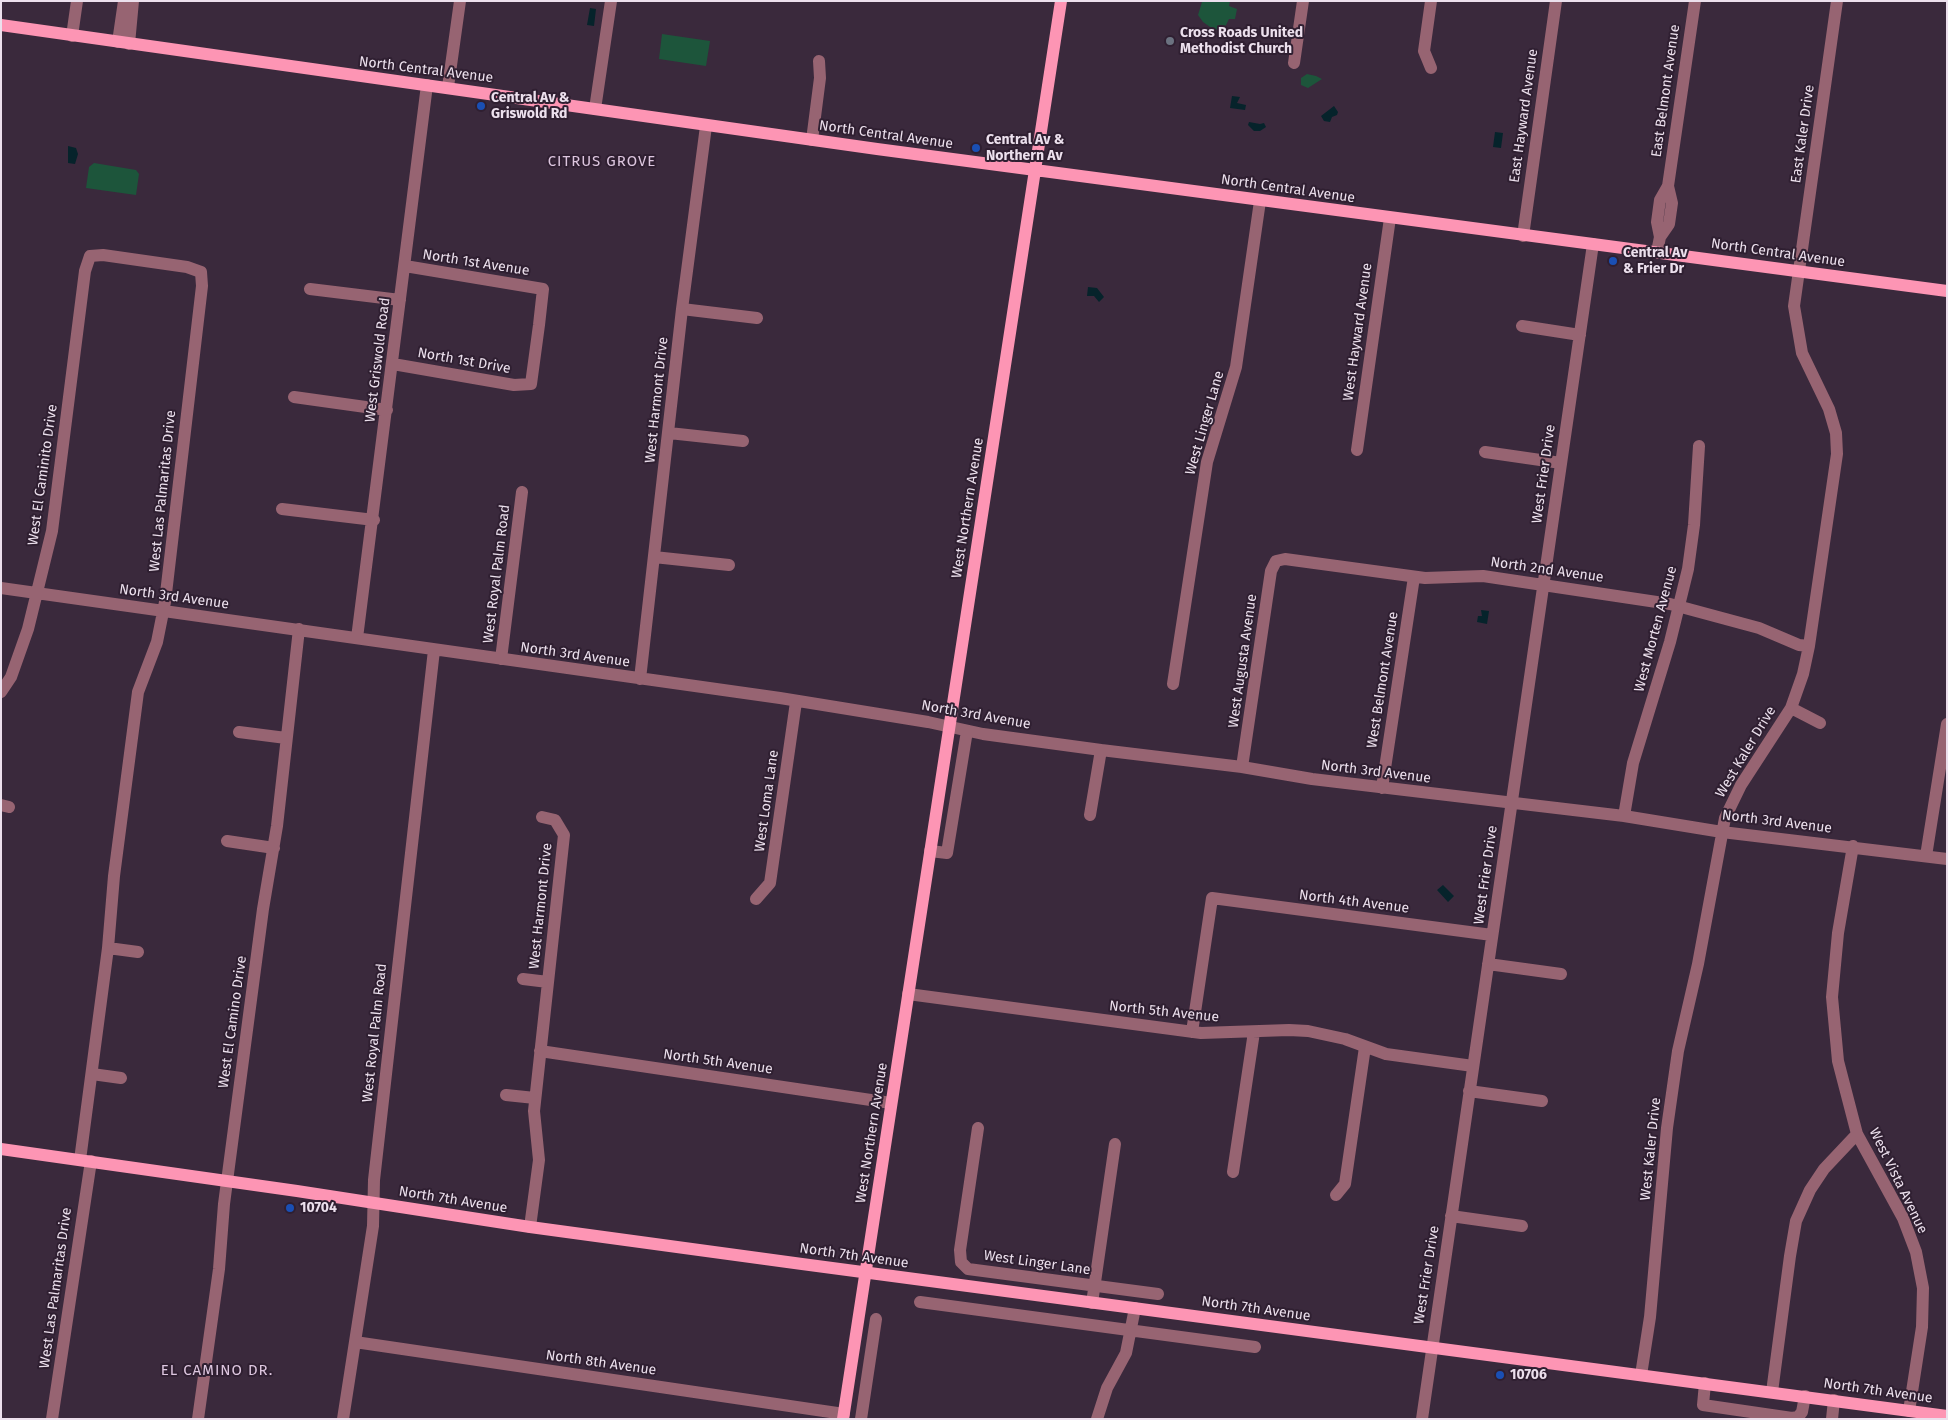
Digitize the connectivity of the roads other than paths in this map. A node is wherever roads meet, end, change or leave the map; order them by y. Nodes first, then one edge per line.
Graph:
1 (70, 1) edge
2 (77, 1) edge
3 (124, 1) edge
4 (133, 1) edge
5 (460, 1) edge
6 (611, 1) edge
7 (1061, 1) edge
8 (1303, 1) edge
9 (1431, 1) edge
10 (1556, 1) edge
11 (1695, 1) edge
12 (1837, 1) edge
13 (1, 25) edge
14 (68, 35) junction
15 (123, 43) junction
16 (819, 61) dead end
17 (1294, 63) dead end
18 (1431, 68) dead end
19 (427, 85) junction
20 (448, 88) junction
21 (596, 109) junction
22 (706, 126) junction
23 (812, 140) junction
24 (1035, 169) junction
25 (1260, 201) junction
26 (1390, 218) junction
27 (1523, 236) junction
28 (1593, 244) junction
29 (1657, 252) junction
30 (90, 256) joint
31 (404, 266) junction
32 (1798, 271) junction
33 (310, 289) dead end
34 (1947, 291) edge
35 (400, 300) junction
36 (682, 309) junction
37 (756, 318) dead end
38 (1522, 326) dead end
39 (1580, 335) junction
40 (393, 364) junction
41 (531, 384) joint
42 (294, 397) dead end
43 (387, 410) junction
44 (669, 433) junction
45 (743, 441) dead end
46 (1699, 446) dead end
47 (1356, 450) dead end
48 (1485, 452) dead end
49 (1561, 463) junction
50 (522, 492) dead end
51 (282, 509) dead end
52 (374, 520) junction
53 (654, 557) junction
54 (1276, 561) joint
55 (729, 565) dead end
56 (1414, 577) junction
57 (1543, 584) junction
58 (1, 588) edge
59 (35, 593) junction
60 (1680, 606) junction
61 (164, 611) junction
62 (298, 629) junction
63 (358, 638) junction
64 (1809, 646) junction
65 (434, 650) junction
66 (502, 659) junction
67 (640, 679) junction
68 (1173, 684) dead end
69 (1, 692) edge
70 (796, 702) junction
71 (1791, 708) junction
72 (1820, 723) dead end
73 (1947, 724) edge
74 (949, 726) junction
75 (967, 730) junction
76 (239, 732) dead end
77 (286, 738) junction
78 (1101, 750) junction
79 (1242, 767) junction
80 (1382, 788) junction
81 (1511, 802) junction
82 (1090, 815) dead end
83 (1624, 816) junction
84 (542, 817) dead end
85 (1722, 832) junction
86 (228, 841) dead end
87 (1853, 846) junction
88 (274, 848) junction
89 (930, 851) junction
90 (1926, 856) junction
91 (1947, 859) edge
92 (756, 899) dead end
93 (1492, 935) junction
94 (108, 948) junction
95 (138, 952) dead end
96 (1488, 964) junction
97 (1561, 974) dead end
98 (523, 979) dead end
99 (548, 982) junction
100 (908, 994) junction
101 (1192, 1032) junction
102 (1254, 1032) junction
103 (1365, 1047) junction
104 (540, 1051) junction
105 (1473, 1066) junction
106 (92, 1074) junction
107 (120, 1078) dead end
108 (1469, 1091) junction
109 (506, 1095) dead end
110 (535, 1098) junction
111 (1542, 1101) dead end
112 (892, 1103) junction
113 (978, 1128) dead end
114 (1857, 1134) junction
115 (1115, 1144) dead end
116 (1, 1149) edge
117 (85, 1160) junction
118 (1233, 1172) dead end
119 (227, 1181) junction
120 (1336, 1195) dead end
121 (374, 1203) junction
122 (1451, 1216) junction
123 (1522, 1226) dead end
124 (530, 1227) junction
125 (865, 1273) junction
126 (1095, 1286) junction
127 (1158, 1294) dead end
128 (920, 1302) dead end
129 (1092, 1303) junction
130 (1135, 1308) junction
131 (876, 1319) dead end
132 (1131, 1331) junction
133 (355, 1342) junction
134 (1254, 1347) dead end
135 (1432, 1347) junction
136 (1641, 1375) junction
137 (1705, 1383) junction
138 (1772, 1392) junction
139 (1805, 1396) junction
140 (1834, 1400) junction
141 (1909, 1411) junction
142 (1947, 1416) edge
143 (844, 1417) edge
144 (52, 1419) edge
145 (198, 1419) edge
146 (343, 1419) edge
147 (861, 1419) edge
148 (1097, 1419) edge
149 (1422, 1419) edge
150 (1832, 1419) edge

1 - 14 street
2 - 14 street
3 - 15 street
4 - 15 street
5 - 20 street
6 - 21 street
7 - 24 main road, West Northern Avenue
8 - 17 street
9 - 18 street
10 - 27 street, East Hayward Avenue
11 - 29 street, East Belmont Avenue
12 - 32 street, East Kaler Drive
13 - 14 main road, North Central Avenue
14 - 15 main road, North Central Avenue
15 - 19 main road, North Central Avenue
16 - 23 street
19 - 20 main road, North Central Avenue
19 - 31 street, West Griswold Road
20 - 21 main road, North Central Avenue
21 - 22 main road, North Central Avenue
22 - 23 main road, North Central Avenue
22 - 36 street, West Harmont Drive
23 - 24 main road, North Central Avenue
24 - 25 main road, North Central Avenue
24 - 74 main road, West Northern Avenue
25 - 26 main road, North Central Avenue
25 - 68 street, West Linger Lane
26 - 27 main road, North Central Avenue
26 - 47 street, West Hayward Avenue
27 - 28 main road, North Central Avenue
28 - 29 main road, North Central Avenue
28 - 39 street, West Frier Drive
29 - 32 main road, North Central Avenue
30 - 59 street, West El Caminito Drive
30 - 61 street, West Las Palmaritas Drive
31 - 35 street, West Griswold Road
31 - 41 street, North 1st Avenue
32 - 34 main road, North Central Avenue
32 - 64 street, West Kaler Drive
33 - 35 street
35 - 40 street, West Griswold Road
36 - 37 street
36 - 44 street, West Harmont Drive
38 - 39 street
39 - 49 street, West Frier Drive
40 - 41 street, North 1st Drive
40 - 43 street, West Griswold Road
42 - 43 street
43 - 52 street, West Griswold Road
44 - 45 street
44 - 53 street, West Harmont Drive
46 - 60 street, West Morten Avenue
48 - 49 street
49 - 57 street, West Frier Drive
50 - 66 street, West Royal Palm Road
51 - 52 street
52 - 63 street, West Griswold Road
53 - 55 street
53 - 67 street, West Harmont Drive
54 - 56 street, North 2nd Avenue
54 - 79 street, West Augusta Avenue
56 - 57 street, North 2nd Avenue
56 - 80 street, West Belmont Avenue
57 - 60 street, North 2nd Avenue
57 - 81 street, West Frier Drive
58 - 59 street, North 3rd Avenue
59 - 61 street, North 3rd Avenue
59 - 69 street, West El Caminito Drive
60 - 64 street, North 2nd Avenue
60 - 83 street, West Morten Avenue
61 - 62 street, North 3rd Avenue
61 - 94 street, West Las Palmaritas Drive
62 - 63 street, North 3rd Avenue
62 - 77 street, West El Camino Drive
63 - 65 street, North 3rd Avenue
64 - 71 street, West Kaler Drive
65 - 66 street, North 3rd Avenue
65 - 121 street, West Royal Palm Road
66 - 67 street, North 3rd Avenue
67 - 70 street, North 3rd Avenue
70 - 74 street, North 3rd Avenue
70 - 92 street, West Loma Lane
71 - 72 street
71 - 85 street, West Kaler Drive
73 - 90 street
74 - 75 street, North 3rd Avenue
74 - 89 main road, West Northern Avenue
75 - 78 street, North 3rd Avenue
75 - 89 street
76 - 77 street
77 - 88 street, West El Camino Drive
78 - 79 street, North 3rd Avenue
78 - 82 street
79 - 80 street, North 3rd Avenue
80 - 81 street, North 3rd Avenue
81 - 83 street, North 3rd Avenue
81 - 93 street, West Frier Drive
83 - 85 street, North 3rd Avenue
84 - 99 street, West Harmont Drive
85 - 87 street, North 3rd Avenue
85 - 136 street, West Kaler Drive
86 - 88 street
87 - 90 street, North 3rd Avenue
87 - 114 street, West Vista Avenue
88 - 119 street, West El Camino Drive
89 - 100 main road, West Northern Avenue
90 - 91 street, North 3rd Avenue
93 - 96 street, West Frier Drive
93 - 101 street, North 4th Avenue
94 - 95 street
94 - 106 street, West Las Palmaritas Drive
96 - 97 street
96 - 105 street, West Frier Drive
98 - 99 street, West Harmont Drive
99 - 104 street, West Harmont Drive
100 - 101 street, North 5th Avenue
100 - 112 main road, West Northern Avenue
101 - 102 street, North 5th Avenue
102 - 103 street, North 5th Avenue
102 - 118 street
103 - 105 street, North 5th Avenue
103 - 120 street
104 - 110 street, West Harmont Drive
104 - 112 street, North 5th Avenue
105 - 108 street, West Frier Drive
106 - 107 street
106 - 117 street, West Las Palmaritas Drive
108 - 111 street
108 - 122 street, West Frier Drive
109 - 110 street
110 - 124 street, West Harmont Drive
112 - 125 main road, West Northern Avenue
113 - 126 street, West Linger Lane
114 - 138 street
114 - 141 street, West Vista Avenue
115 - 126 street
116 - 117 main road, North 7th Avenue
117 - 119 main road, North 7th Avenue
117 - 144 street, West Las Palmaritas Drive
119 - 121 main road, North 7th Avenue
119 - 145 street, West El Camino Drive
121 - 124 main road, North 7th Avenue
121 - 133 street, West Royal Palm Road
122 - 123 street
122 - 135 street, West Frier Drive
124 - 125 main road, North 7th Avenue
125 - 129 main road, North 7th Avenue
125 - 143 main road, West Northern Avenue
126 - 127 street, West Linger Lane
126 - 129 street
128 - 132 street
129 - 130 main road, North 7th Avenue
130 - 132 street
130 - 135 main road, North 7th Avenue
131 - 147 street
132 - 134 street
132 - 148 street
133 - 143 street, North 8th Avenue
133 - 146 street, West Royal Palm Road
135 - 136 main road, North 7th Avenue
135 - 149 street, West Frier Drive
136 - 137 main road, North 7th Avenue
137 - 138 main road, North 7th Avenue
137 - 139 street, North 7th Avenue
138 - 139 main road, North 7th Avenue
139 - 140 main road, North 7th Avenue
140 - 141 main road, North 7th Avenue
140 - 150 street
141 - 142 main road, North 7th Avenue

